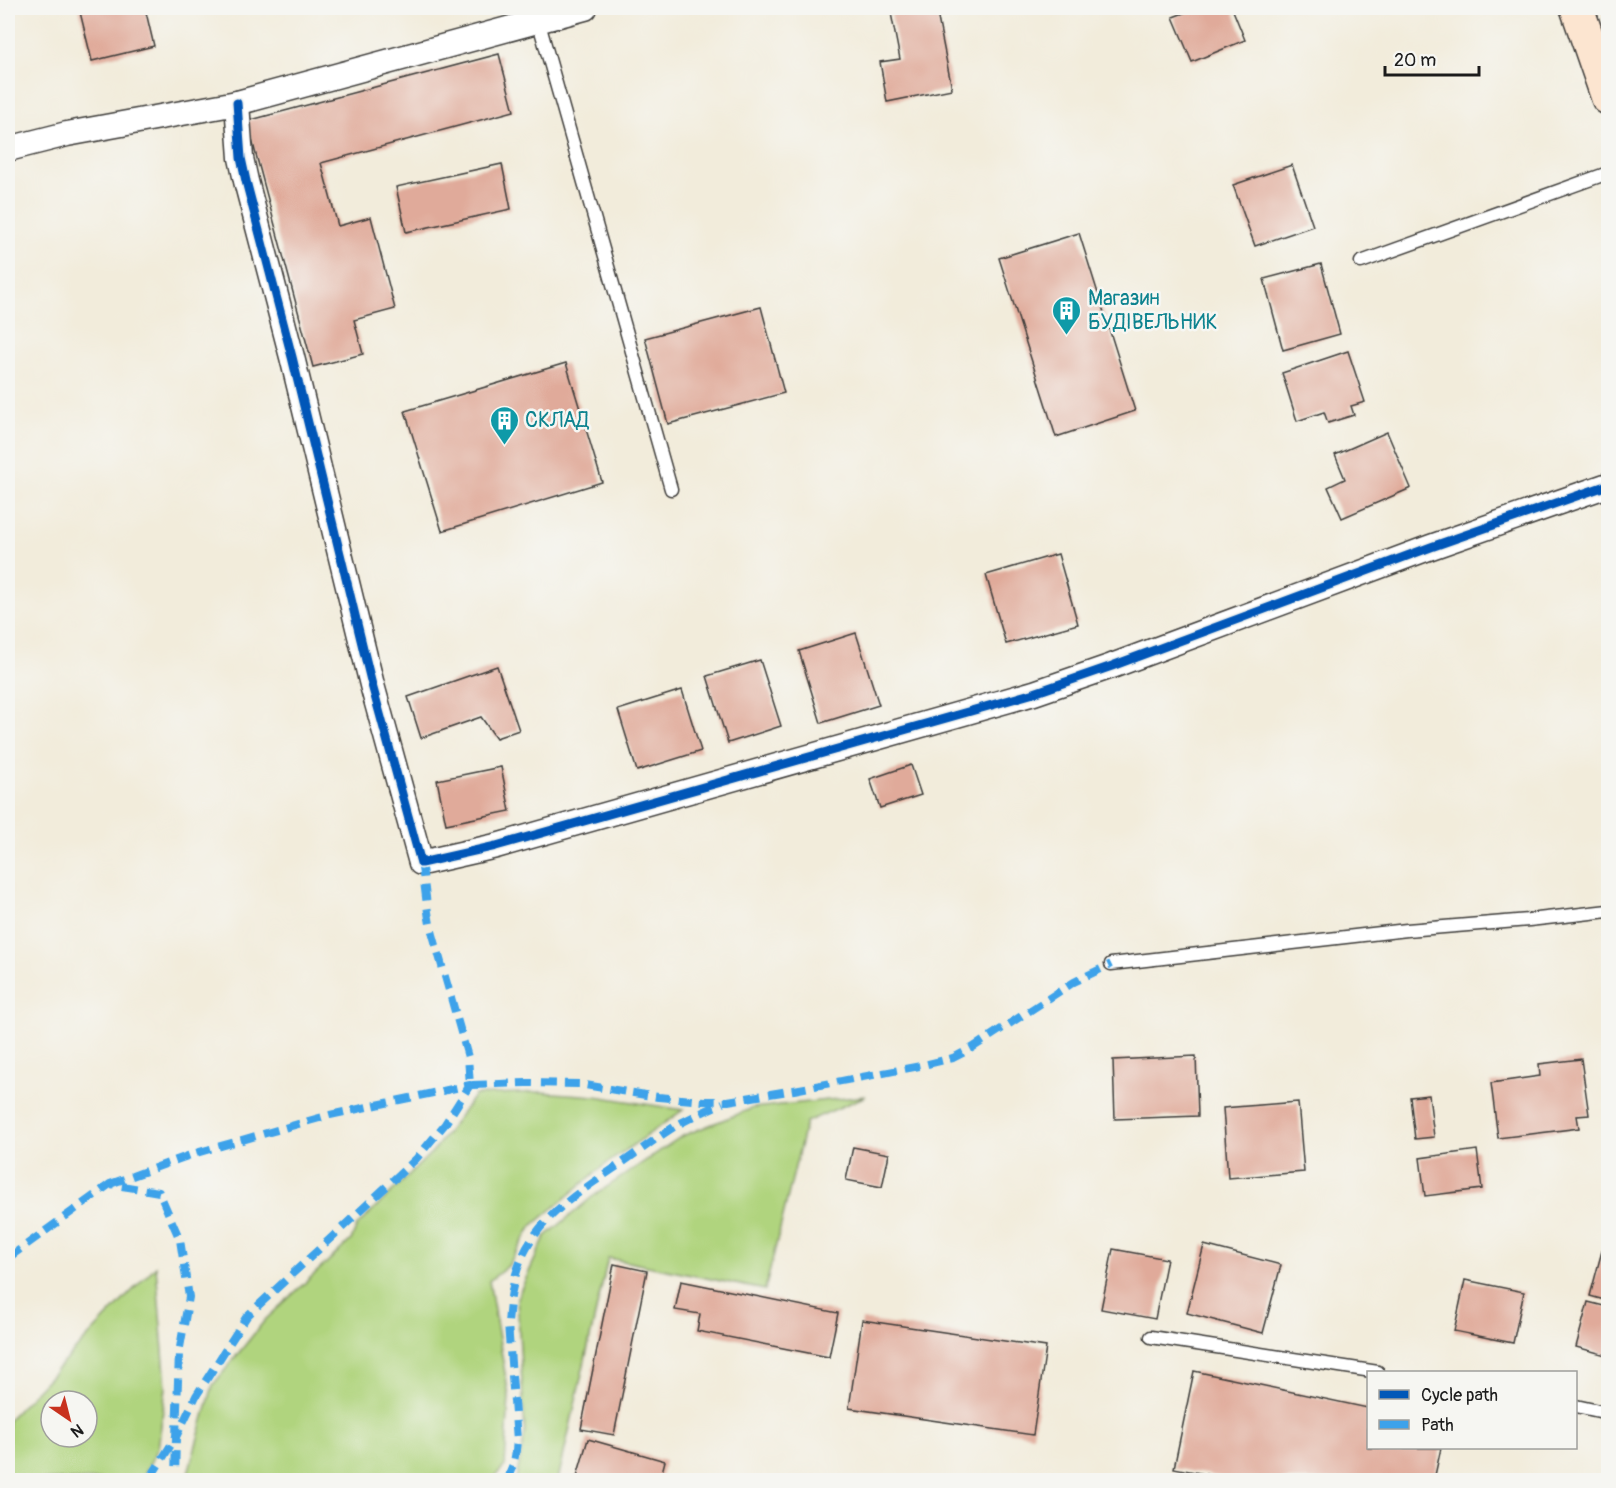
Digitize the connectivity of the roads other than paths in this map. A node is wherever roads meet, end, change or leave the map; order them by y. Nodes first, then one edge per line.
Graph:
1 (585, 8) edge
2 (1577, 8) edge
3 (538, 20) junction
4 (1608, 98) edge
5 (237, 104) junction
6 (8, 149) edge
7 (1608, 173) edge
8 (1360, 262) dead end
9 (1608, 485) edge
10 (671, 489) dead end
11 (1608, 911) edge
12 (1112, 964) dead end
13 (1151, 1337) dead end
14 (1372, 1371) edge
15 (1577, 1406) edge
16 (1608, 1413) edge

1 - 3 street
2 - 4 main road
3 - 5 street
3 - 10 lane
5 - 6 street
5 - 9 street
7 - 8 lane
11 - 12 lane
13 - 14 lane
15 - 16 lane

